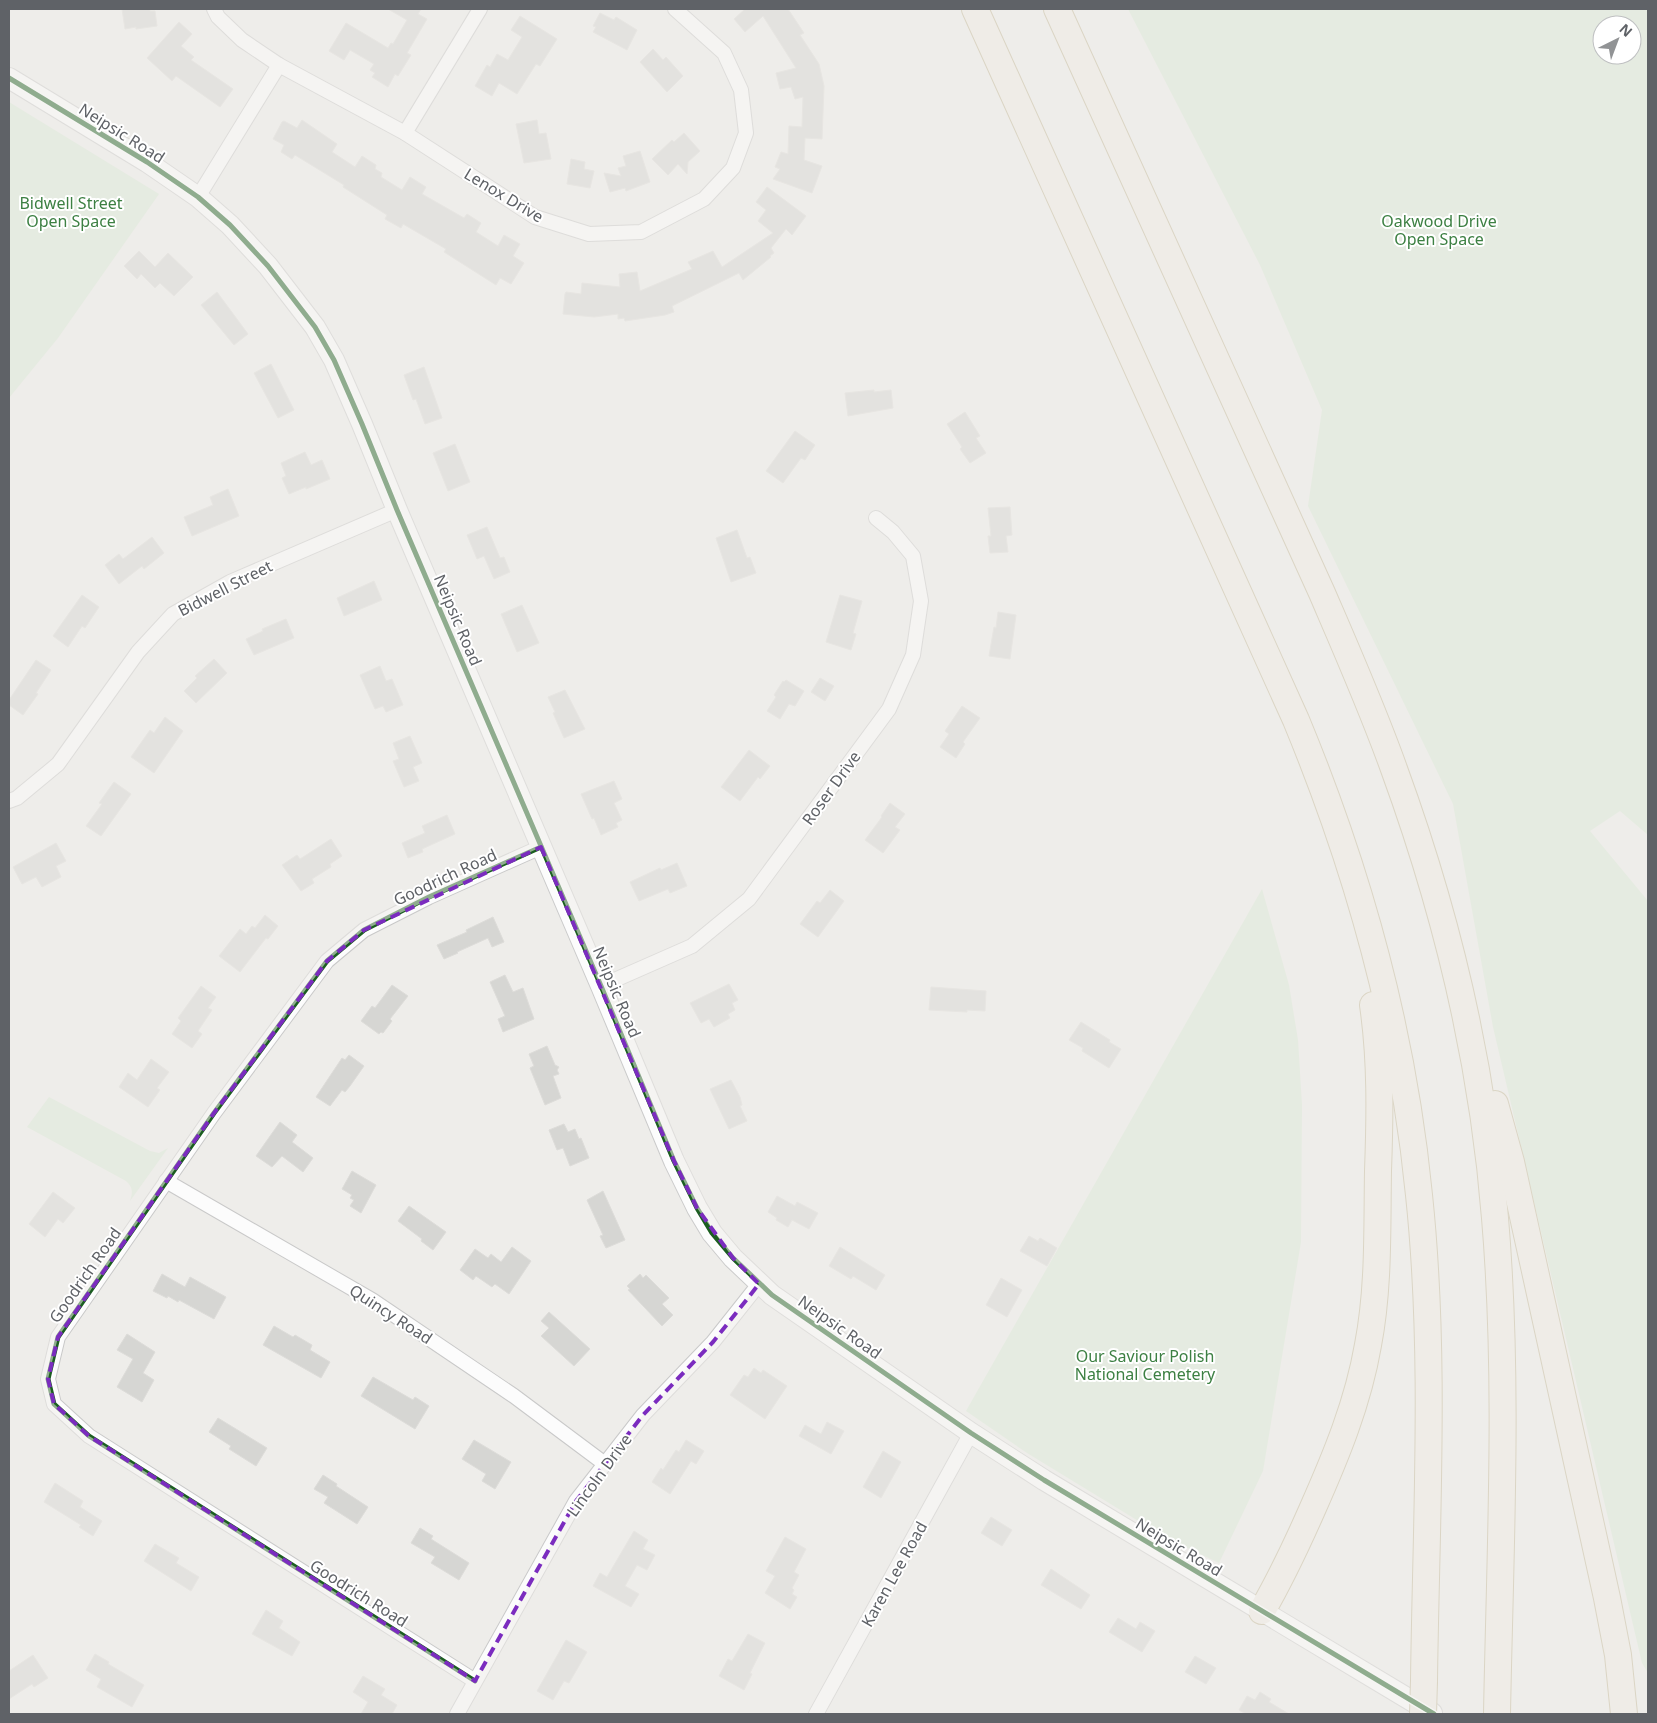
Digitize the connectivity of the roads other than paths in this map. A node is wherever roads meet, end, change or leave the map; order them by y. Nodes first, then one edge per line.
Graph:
1 (214, 9) edge
2 (480, 9) edge
3 (675, 9) edge
4 (975, 9) edge
5 (1056, 9) edge
6 (279, 65) junction
7 (9, 78) edge
8 (405, 133) junction
9 (198, 198) junction
10 (397, 510) junction
11 (876, 518) dead end
12 (9, 801) edge
13 (541, 847) junction
14 (1372, 938) junction
15 (601, 986) junction
16 (1466, 1021) junction
17 (166, 1182) junction
18 (759, 1284) junction
19 (971, 1433) junction
20 (605, 1464) junction
21 (1262, 1611) junction
22 (476, 1681) junction
23 (457, 1714) edge
24 (816, 1714) edge
25 (1423, 1714) edge
26 (1434, 1714) edge
27 (1497, 1714) edge
28 (1624, 1714) edge

1 - 6 street, Lenox Drive
2 - 8 street
3 - 8 street, Lenox Drive
4 - 14 highway
5 - 16 highway
6 - 8 street, Lenox Drive
6 - 9 street
7 - 9 street, Neipsic Road
9 - 10 street, Neipsic Road
10 - 12 street, Bidwell Street
10 - 13 street, Neipsic Road
11 - 15 street, Roser Drive
13 - 15 street, Neipsic Road
13 - 17 street, Goodrich Road
14 - 21 highway
14 - 25 highway, bridge
15 - 18 street, Neipsic Road
16 - 27 highway
16 - 28 highway
17 - 20 street, Quincy Road
17 - 22 street, Goodrich Road
18 - 19 street, Neipsic Road
18 - 20 street, Lincoln Drive
19 - 21 street, Neipsic Road
19 - 24 street, Karen Lee Road
20 - 22 street, Lincoln Drive
21 - 26 street, Neipsic Road
22 - 23 street, Lincoln Drive

